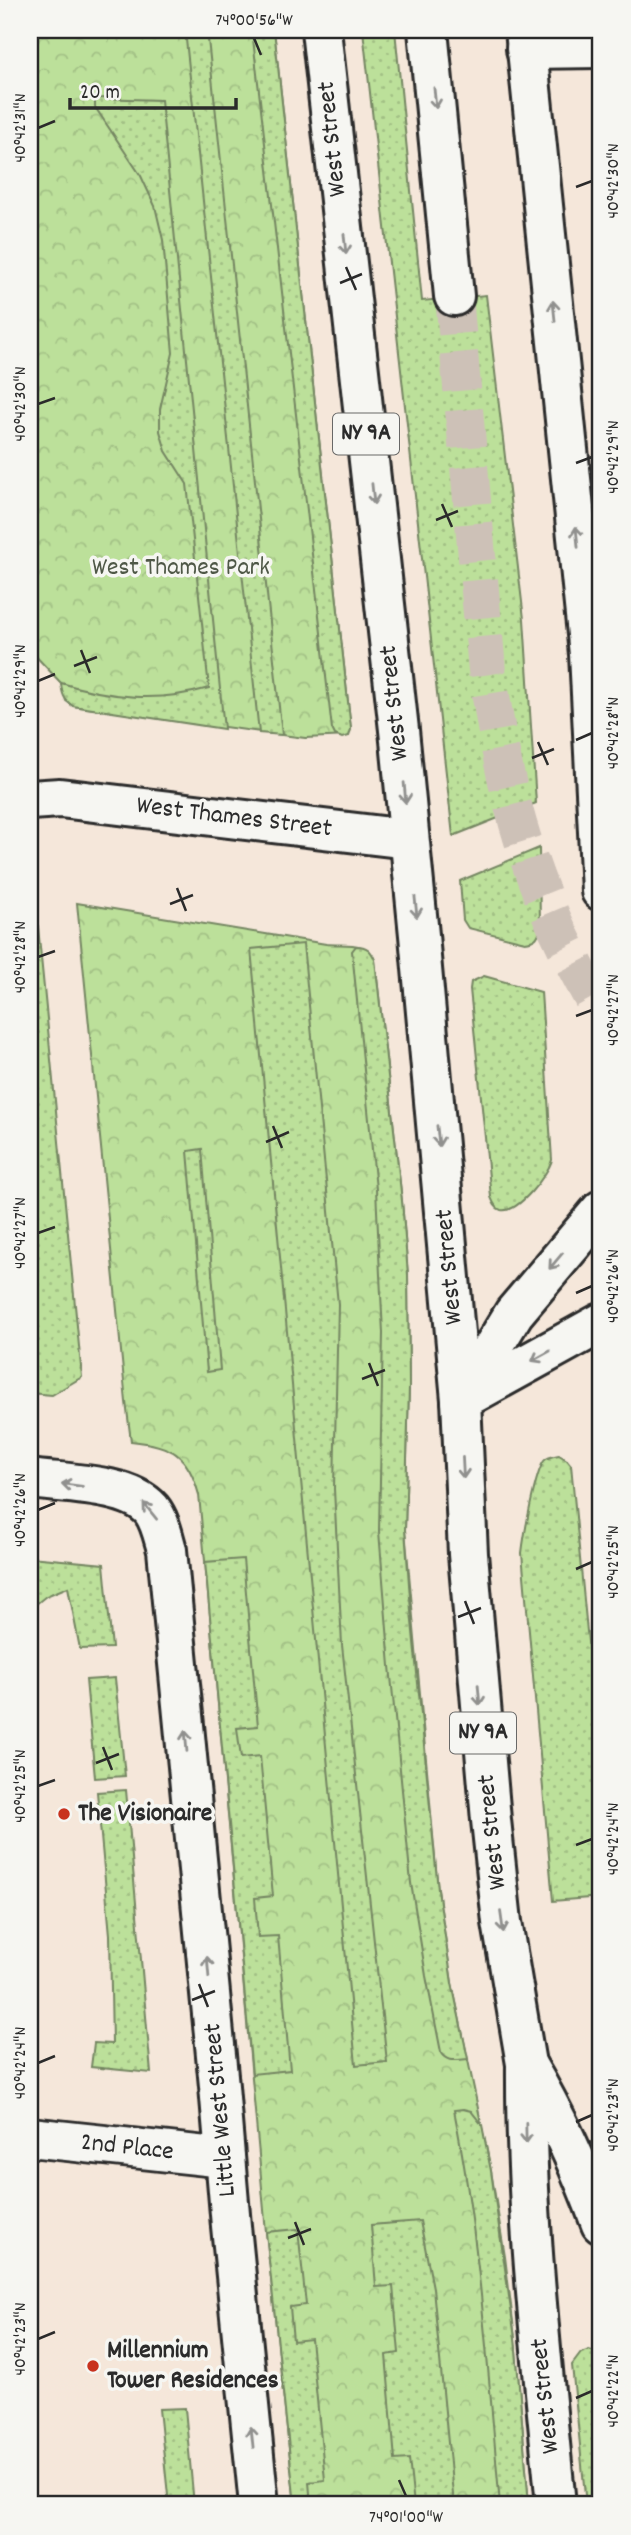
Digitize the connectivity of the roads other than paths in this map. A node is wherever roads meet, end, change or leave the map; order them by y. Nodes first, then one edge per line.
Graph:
1 (321, 30) edge
2 (428, 30) edge
3 (525, 40) edge
4 (601, 48) edge
5 (454, 296) tunnel mouth
6 (40, 794) edge
7 (599, 819) edge
8 (408, 839) junction
9 (601, 891) edge
10 (601, 1210) edge
11 (601, 1323) edge
12 (461, 1400) junction
13 (30, 1479) edge
14 (526, 2064) junction
15 (30, 2137) edge
16 (225, 2158) junction
17 (601, 2224) edge
18 (260, 2505) edge
19 (556, 2505) edge

1 -> 8 main road, West Street / NY 9A
2 -> 5 main road
3 - 4 main road
7 -> 3 main road
6 - 8 main road, West Thames Street
7 - 9 main road
8 -> 12 main road, West Street / NY 9A
10 -> 12 main road
11 -> 12 main road
12 -> 14 main road, West Street / NY 9A
16 -> 13 main road, Little West Street
14 - 17 main road
14 -> 19 main road, West Street
15 - 16 main road, 2nd Place
18 -> 16 main road, Little West Street

